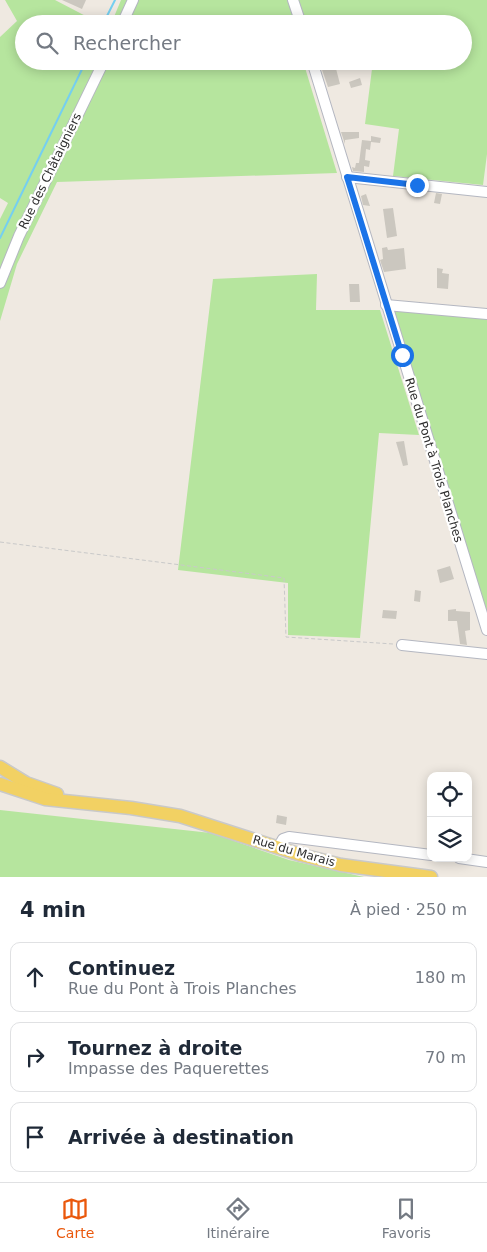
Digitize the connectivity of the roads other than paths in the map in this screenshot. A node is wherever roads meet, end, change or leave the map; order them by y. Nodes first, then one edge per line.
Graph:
1 (134, 0) edge
2 (293, 0) edge
3 (126, 15) edge
4 (298, 15) edge
5 (100, 70) edge
6 (315, 70) edge
7 (347, 177) junction
8 (487, 192) edge
9 (0, 283) edge
10 (386, 305) junction
11 (487, 314) edge
12 (487, 630) edge
13 (402, 645) road end
14 (487, 654) edge
15 (0, 767) edge
16 (0, 784) edge
17 (88, 803) junction
18 (278, 848) junction
19 (427, 854) edge
20 (472, 860) edge
21 (487, 862) edge
22 (431, 877) edge

1 - 3 street
2 - 4 street
5 - 9 street, Rue des Châtaigniers
6 - 7 street, Rue du Pont à Trois Planches
7 - 8 street
7 - 10 street, Rue du Pont à Trois Planches
10 - 11 street
10 - 12 street, Rue du Pont à Trois Planches
13 - 14 street
15 - 17 main road
16 - 17 main road
17 - 18 main road, Rue du Marais
18 - 19 street
18 - 22 main road, Rue du Marais
20 - 21 street

